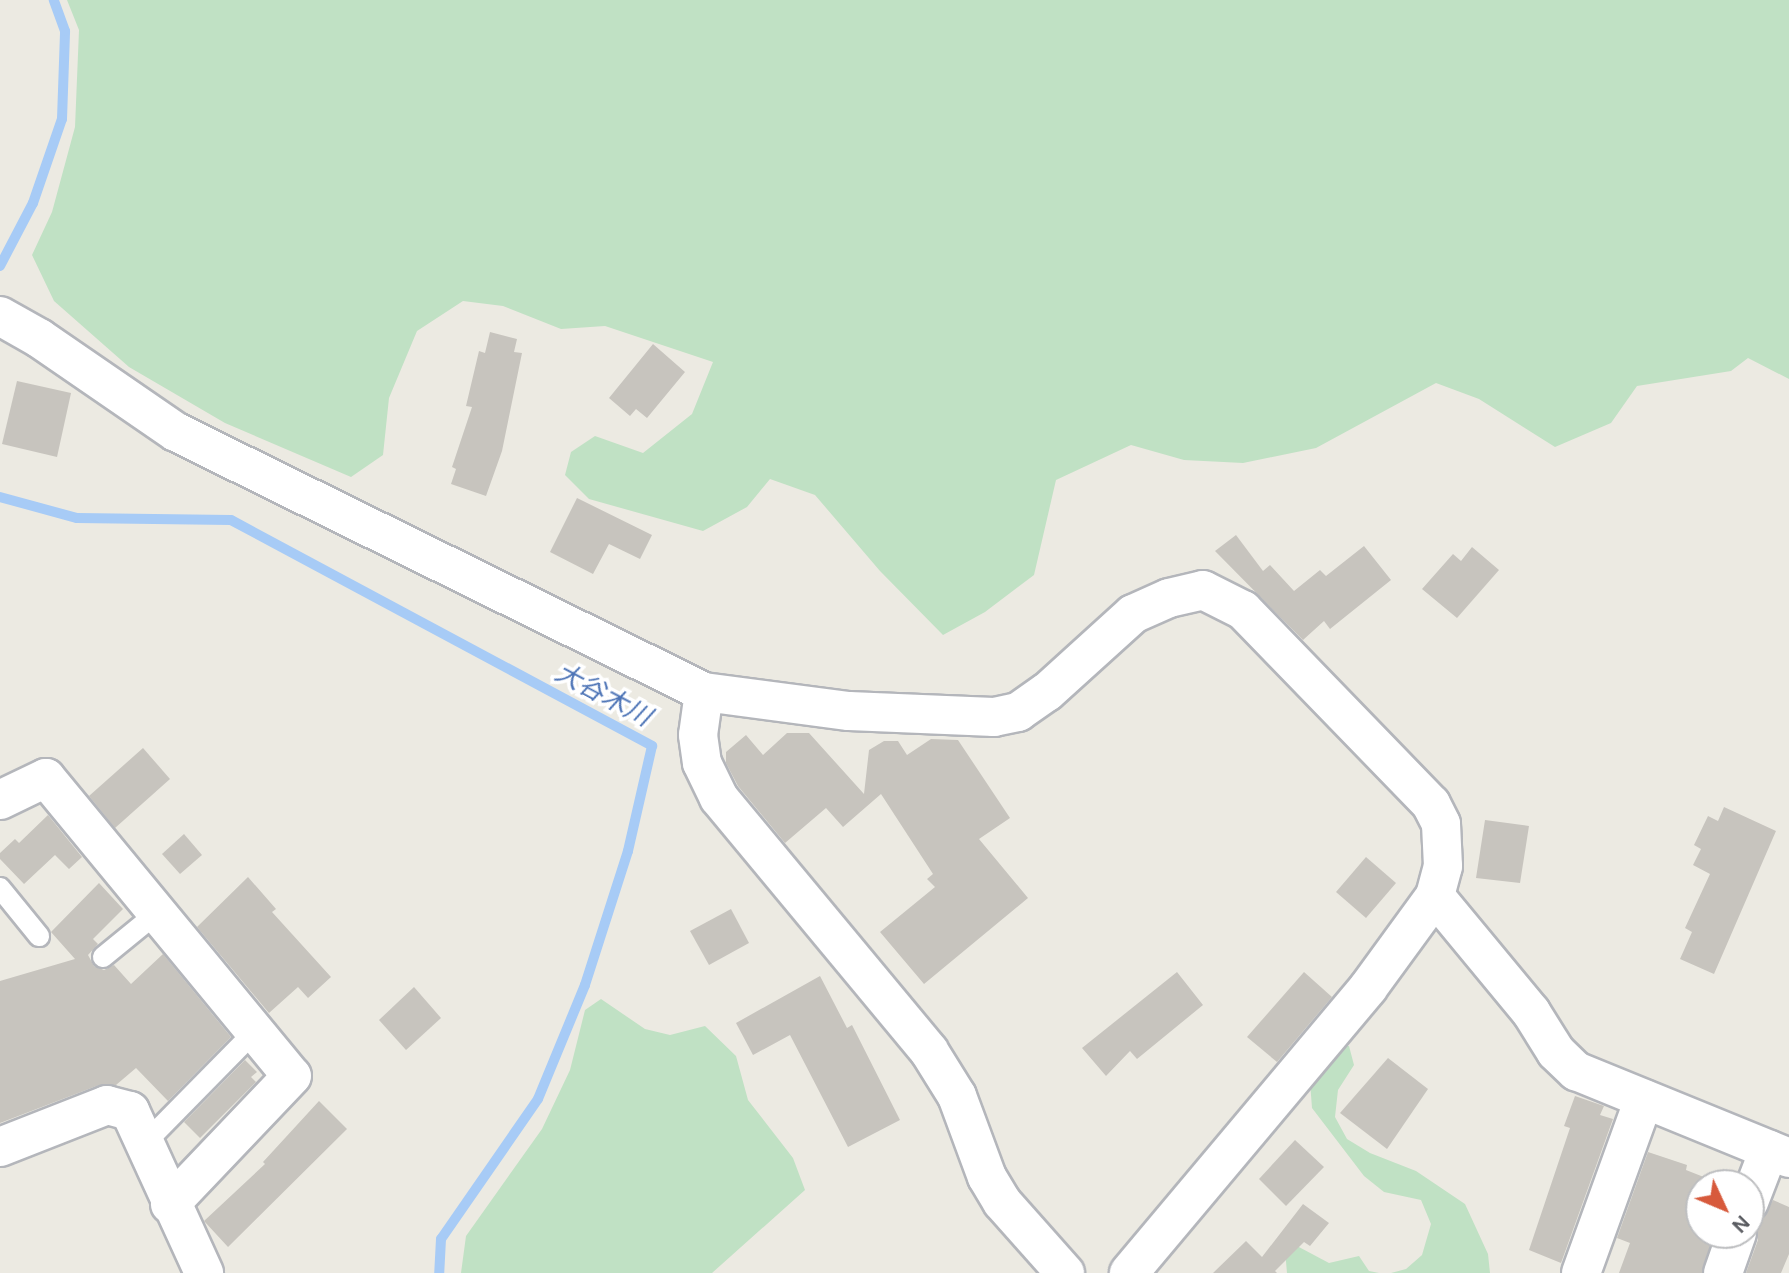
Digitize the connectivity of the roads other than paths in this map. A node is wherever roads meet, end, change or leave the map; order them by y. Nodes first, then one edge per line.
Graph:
1 (0, 316) edge
2 (704, 692) junction
3 (0, 800) edge
4 (0, 888) edge
5 (1435, 896) junction
6 (157, 913) junction
7 (39, 936) dead end
8 (103, 957) dead end
9 (255, 1031) junction
10 (1644, 1099) junction
11 (144, 1144) junction
12 (0, 1147) edge
13 (1779, 1154) edge
14 (1765, 1176) edge
15 (170, 1204) junction
16 (1731, 1249) edge
17 (204, 1273) edge
18 (1065, 1273) edge
19 (1129, 1273) edge
20 (1581, 1273) edge
21 (1723, 1273) edge

1 - 2 street
2 - 5 street
2 - 18 street
3 - 6 street
4 - 7 lane
5 - 10 street
5 - 19 street
6 - 8 lane
6 - 9 street
9 - 11 lane
9 - 15 street
10 - 13 street
10 - 20 street
11 - 12 street
11 - 15 street
13 - 14 street
15 - 17 street
16 - 21 street

